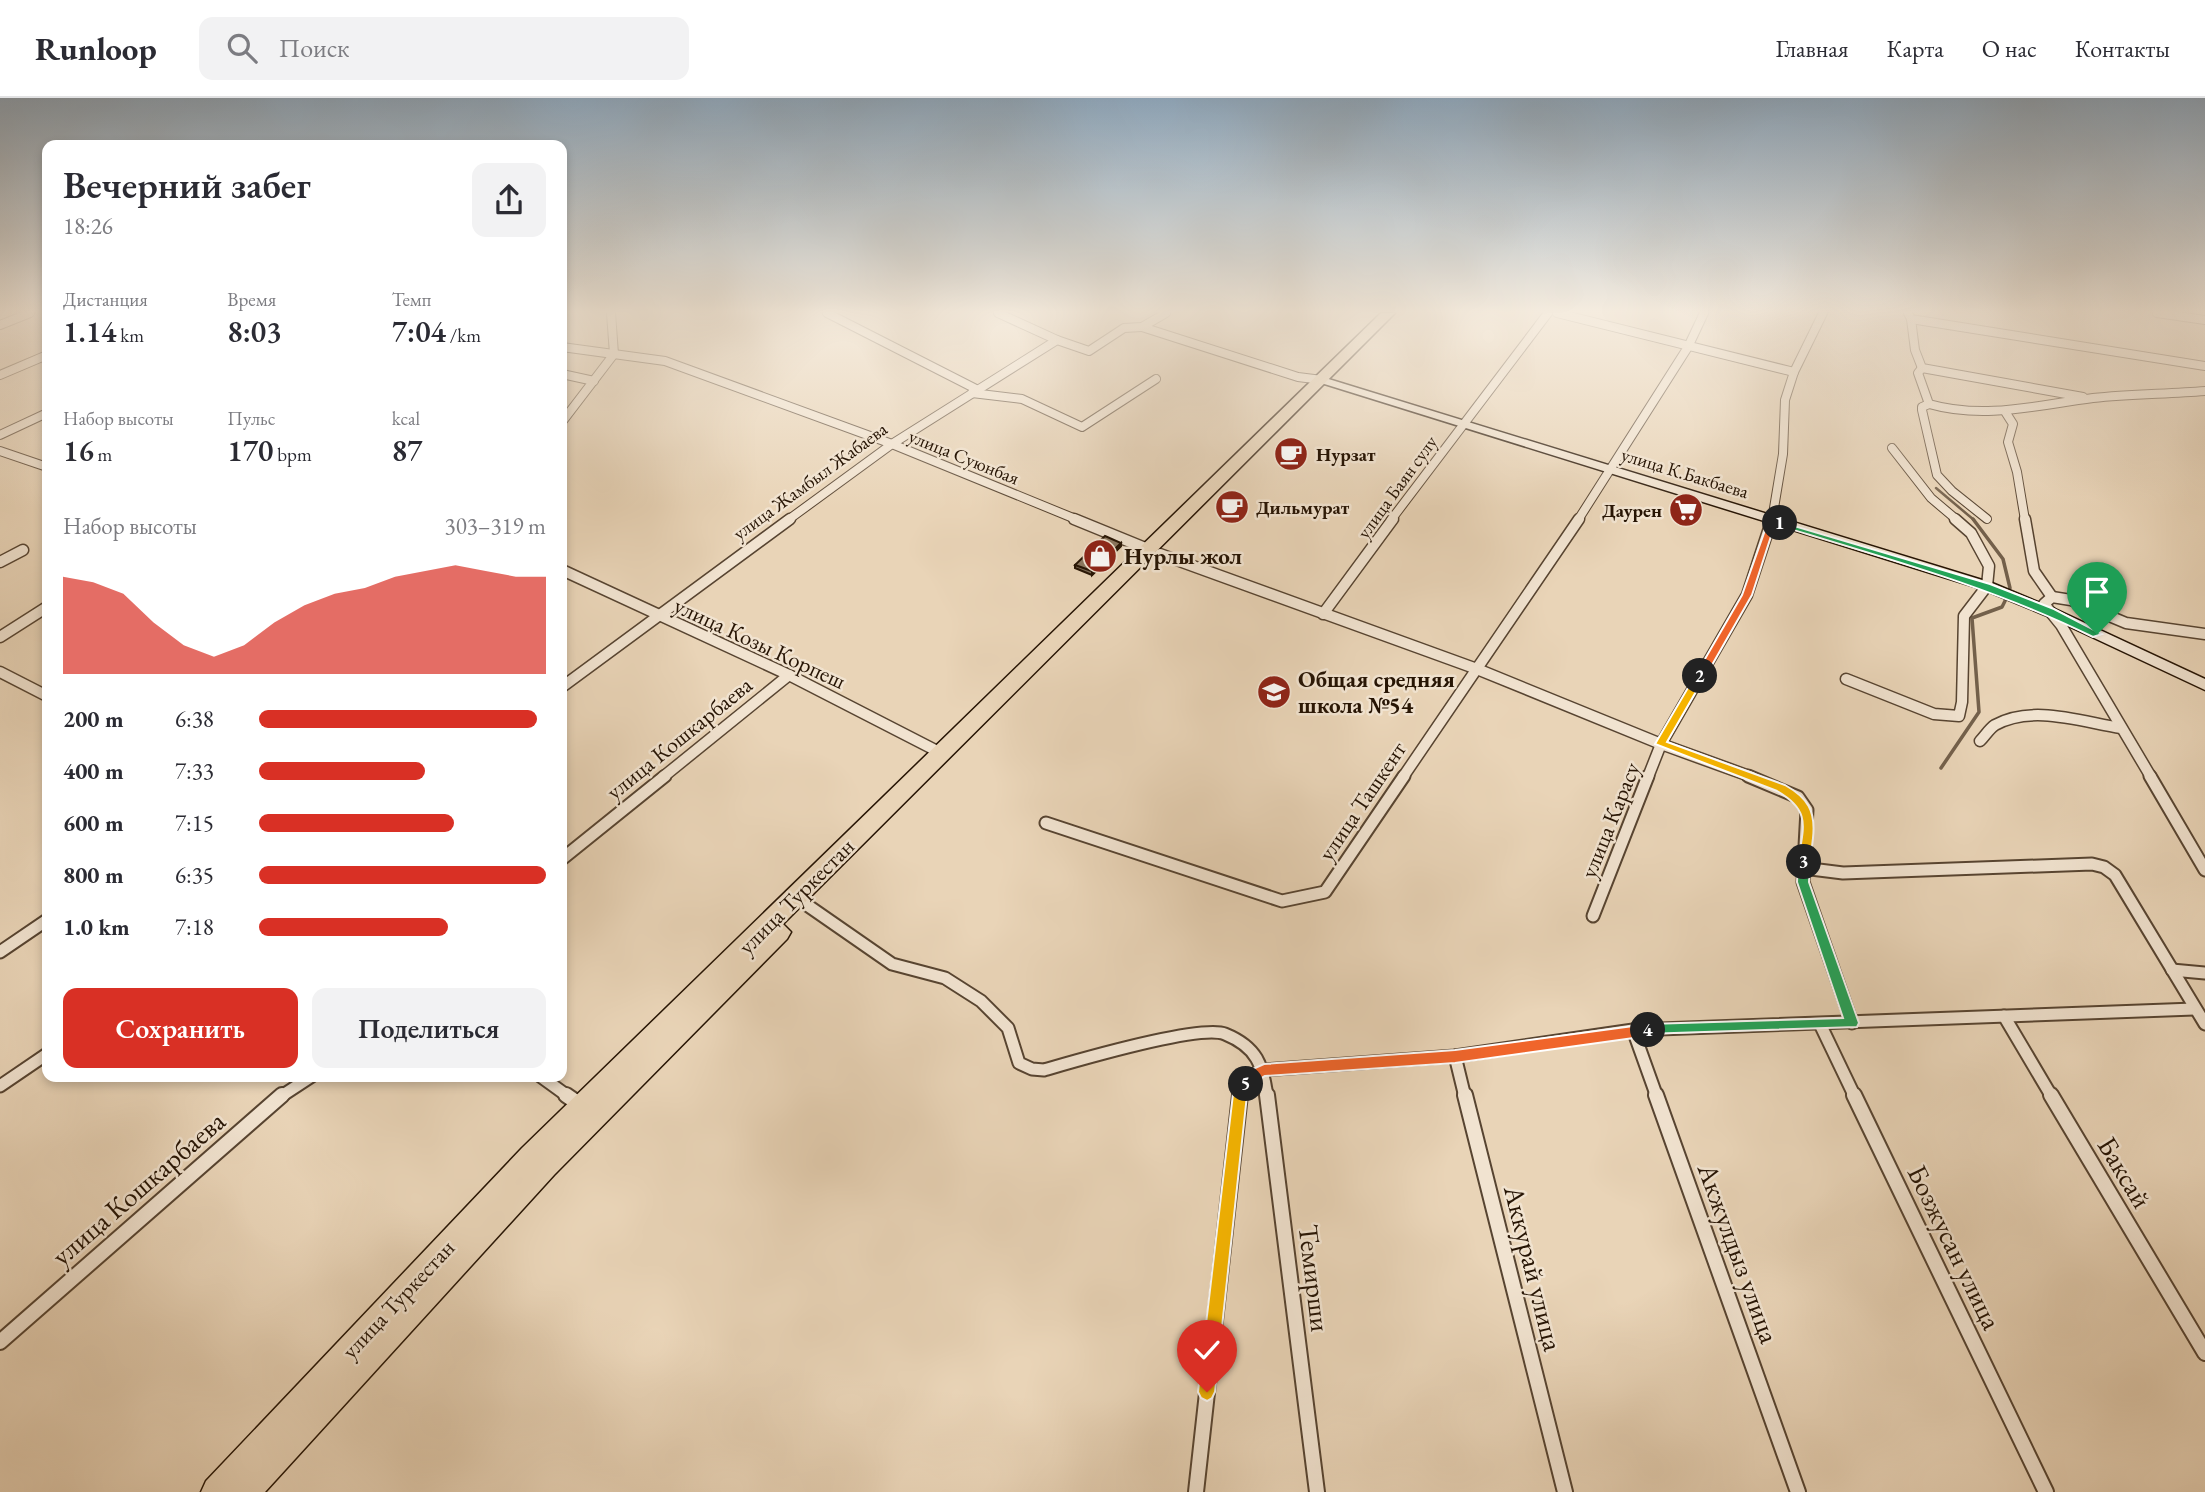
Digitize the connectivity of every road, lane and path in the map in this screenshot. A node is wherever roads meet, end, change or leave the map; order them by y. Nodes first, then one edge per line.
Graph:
1 (581, 378) edge
2 (596, 378) edge
3 (712, 378) edge
4 (949, 378) edge
5 (997, 378) edge
6 (1306, 378) edge
7 (1330, 378) edge
8 (1330, 378) edge
9 (1498, 378) edge
10 (1669, 378) edge
11 (1792, 378) edge
12 (1920, 378) edge
13 (1979, 378) edge
14 (1156, 379) dead end
15 (594, 381) junction
16 (1327, 381) junction
17 (2205, 391) edge
18 (975, 392) junction
19 (2092, 398) junction
20 (1929, 404) junction
21 (2006, 413) junction
22 (42, 415) edge
23 (567, 415) edge
24 (1462, 424) junction
25 (0, 435) edge
26 (892, 444) junction
27 (1892, 447) dead end
28 (0, 450) edge
29 (42, 465) edge
30 (1612, 470) junction
31 (1987, 519) dead end
32 (1772, 520) junction
33 (23, 550) dead end
34 (1155, 552) junction
35 (0, 562) edge
36 (567, 572) edge
37 (1987, 586) junction
38 (2052, 597) junction
39 (42, 610) edge
40 (2050, 611) junction
41 (1323, 614) junction
42 (657, 616) junction
43 (2205, 634) edge
44 (0, 637) edge
45 (1477, 669) junction
46 (0, 672) edge
47 (789, 675) junction
48 (1846, 679) dead end
49 (567, 683) edge
50 (2205, 685) edge
51 (42, 693) edge
52 (2122, 728) junction
53 (1980, 741) dead end
54 (1661, 744) junction
55 (941, 753) junction
56 (1046, 823) dead end
57 (567, 855) edge
58 (1803, 868) junction
59 (2205, 870) edge
60 (807, 905) junction
61 (1593, 916) dead end
62 (42, 923) edge
63 (0, 952) edge
64 (2172, 970) junction
65 (2205, 973) edge
66 (2194, 1009) junction
67 (2004, 1016) junction
68 (1852, 1023) junction
69 (1820, 1024) junction
70 (2205, 1024) edge
71 (1633, 1030) junction
72 (1455, 1056) junction
73 (42, 1057) edge
74 (1264, 1070) junction
75 (303, 1082) edge
76 (548, 1082) edge
77 (0, 1086) edge
78 (582, 1106) junction
79 (538, 1162) junction
80 (0, 1342) edge
81 (2205, 1353) edge
82 (217, 1492) edge
83 (243, 1492) edge
84 (1196, 1492) edge
85 (1317, 1492) edge
86 (1565, 1492) edge
87 (1798, 1492) edge
88 (2046, 1492) edge

1 - 15 street
2 - 15 street
3 - 26 street, улица Суюнбая
4 - 18 street
5 - 18 street, улица Жамбыл Жабаева
6 - 16 street, улица К.Бакбаева
7 - 16 highway, улица Туркестан
8 - 16 highway, улица Туркестан
9 - 24 street, улица Баян сулу
10 - 30 street, улица Ташкент
11 - 32 street, улица Карасу
12 - 20 street
13 - 19 street
14 - 18 street
15 - 23 street
16 - 24 street, улица К.Бакбаева
16 - 34 highway, улица Туркестан
17 - 19 street
18 - 26 street, улица Жамбыл Жабаева
19 - 21 street
20 - 21 street
20 - 31 street
21 - 38 street
22 - 25 street
24 - 30 street, улица К.Бакбаева
24 - 41 street, улица Баян сулу
26 - 34 street, улица Суюнбая
26 - 42 street, улица Жамбыл Жабаева
27 - 37 street
28 - 29 street
30 - 32 street, улица К.Бакбаева
30 - 45 street, улица Ташкент
32 - 37 street, улица К.Бакбаева
32 - 54 street, улица Карасу
33 - 35 street
34 - 41 street, улица Суюнбая
34 - 55 highway, улица Туркестан
34 - 60 highway, улица Туркестан
36 - 42 street, улица Козы Корпеш
37 - 40 street, улица К.Бакбаева
37 - 48 street
38 - 40 street
38 - 43 street
39 - 44 street
40 - 50 street, улица К.Бакбаева
40 - 52 street
41 - 45 street, улица Суюнбая
42 - 47 street, улица Козы Корпеш
42 - 49 street, улица Жамбыл Жабаева
45 - 54 street, улица Суюнбая
45 - 56 street, улица Ташкент
46 - 51 street
47 - 55 street, улица Козы Корпеш
47 - 57 street, улица Кошкарбаева
52 - 53 street
52 - 59 street
54 - 58 street, улица Суюнбая
54 - 61 street, улица Карасу
55 - 78 highway, улица Туркестан
58 - 64 street
58 - 68 street, улица Суюнбая
60 - 74 street
60 - 79 highway, улица Туркестан
62 - 63 street
64 - 65 street
64 - 66 street
66 - 67 street
66 - 70 street
67 - 68 street
67 - 81 street, Баксай
68 - 69 street
69 - 71 street
69 - 88 street, Бозжусан улица
71 - 72 street
71 - 87 street, Акжулдыз улица
72 - 74 street
72 - 86 street, Аккурай улица
73 - 77 street
74 - 84 street
74 - 85 street, Темирши
75 - 80 street, улица Кошкарбаева
76 - 78 street
78 - 79 highway, улица Туркестан
79 - 82 highway, улица Туркестан
79 - 83 highway, улица Туркестан

